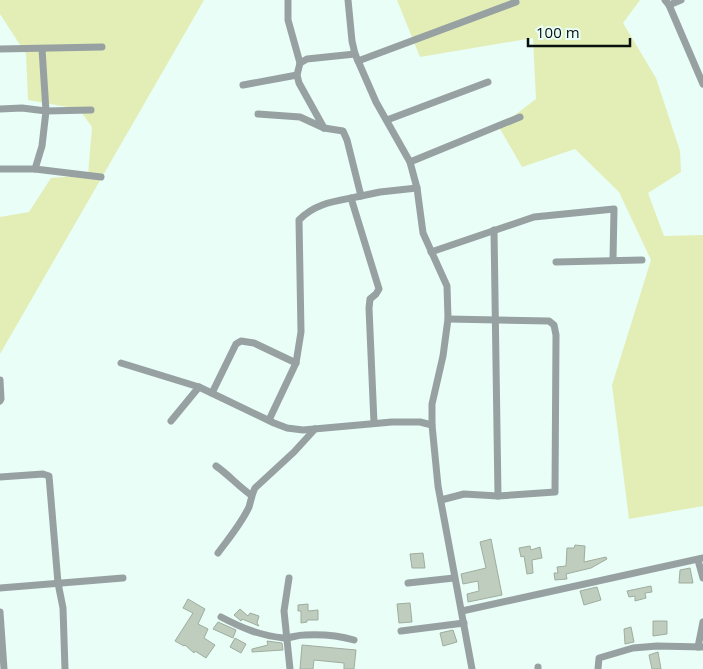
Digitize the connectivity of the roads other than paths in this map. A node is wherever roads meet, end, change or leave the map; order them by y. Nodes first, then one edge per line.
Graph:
1 (288, 0) edge
2 (348, 0) edge
3 (681, 0) edge
4 (516, 2) dead end
5 (667, 3) edge
6 (102, 48) dead end
7 (42, 49) junction
8 (0, 50) edge
9 (355, 54) junction
10 (358, 62) junction
11 (300, 63) junction
12 (297, 75) junction
13 (488, 82) dead end
14 (703, 84) edge
15 (243, 85) dead end
16 (0, 109) edge
17 (92, 110) dead end
18 (46, 111) junction
19 (258, 114) dead end
20 (520, 117) dead end
21 (387, 120) junction
22 (324, 128) junction
23 (410, 162) junction
24 (0, 169) edge
25 (36, 169) junction
26 (100, 178) dead end
27 (417, 188) junction
28 (361, 196) junction
29 (351, 198) junction
30 (494, 230) junction
31 (431, 252) junction
32 (613, 260) junction
33 (642, 260) dead end
34 (556, 262) dead end
35 (448, 319) junction
36 (494, 321) junction
37 (121, 363) dead end
38 (296, 363) junction
39 (0, 380) edge
40 (199, 387) junction
41 (212, 393) junction
42 (0, 401) edge
43 (269, 420) junction
44 (171, 421) dead end
45 (374, 423) junction
46 (432, 425) junction
47 (315, 429) junction
48 (216, 466) dead end
49 (0, 477) edge
50 (251, 495) junction
51 (498, 496) junction
52 (441, 500) junction
53 (218, 552) dead end
54 (700, 559) edge
55 (123, 578) dead end
56 (289, 578) dead end
57 (454, 578) junction
58 (703, 578) edge
59 (58, 583) junction
60 (408, 583) dead end
61 (0, 588) edge
62 (0, 612) edge
63 (462, 612) junction
64 (221, 617) dead end
65 (703, 622) edge
66 (464, 623) junction
67 (401, 631) dead end
68 (287, 638) junction
69 (354, 640) dead end
70 (701, 647) edge
71 (4, 669) edge
72 (66, 669) edge
73 (290, 669) edge
74 (472, 669) edge
75 (598, 669) edge

1 - 11 street
2 - 9 street
3 - 5 street
4 - 10 street
5 - 14 street
6 - 7 street
7 - 8 street
7 - 18 street
9 - 10 street
9 - 11 street
10 - 21 street
11 - 12 street
12 - 15 street
12 - 22 street
13 - 21 street
16 - 18 street
17 - 18 street
18 - 25 street
19 - 22 street
20 - 23 street
21 - 23 street
22 - 28 street
23 - 27 street
24 - 25 street
25 - 26 street
27 - 28 street
27 - 31 street
28 - 29 street
29 - 38 street
29 - 45 street
30 - 31 street
30 - 32 street
30 - 36 street
31 - 35 street
32 - 33 street
32 - 34 street
35 - 36 street
35 - 46 street
36 - 51 street
36 - 51 street
37 - 40 street
38 - 41 street
38 - 43 street
39 - 42 street
40 - 41 street
40 - 44 street
41 - 43 street
43 - 47 street
45 - 46 street
45 - 47 street
46 - 52 street
47 - 50 street
48 - 50 street
49 - 59 street
50 - 53 street
51 - 52 street
52 - 57 street
54 - 58 street
54 - 63 street
55 - 59 street
56 - 68 street
57 - 60 street
57 - 63 street
59 - 61 street
59 - 72 street
62 - 71 street
63 - 66 street
64 - 68 street
65 - 70 street
66 - 67 street
66 - 74 street
68 - 69 street
68 - 73 street
70 - 75 street

